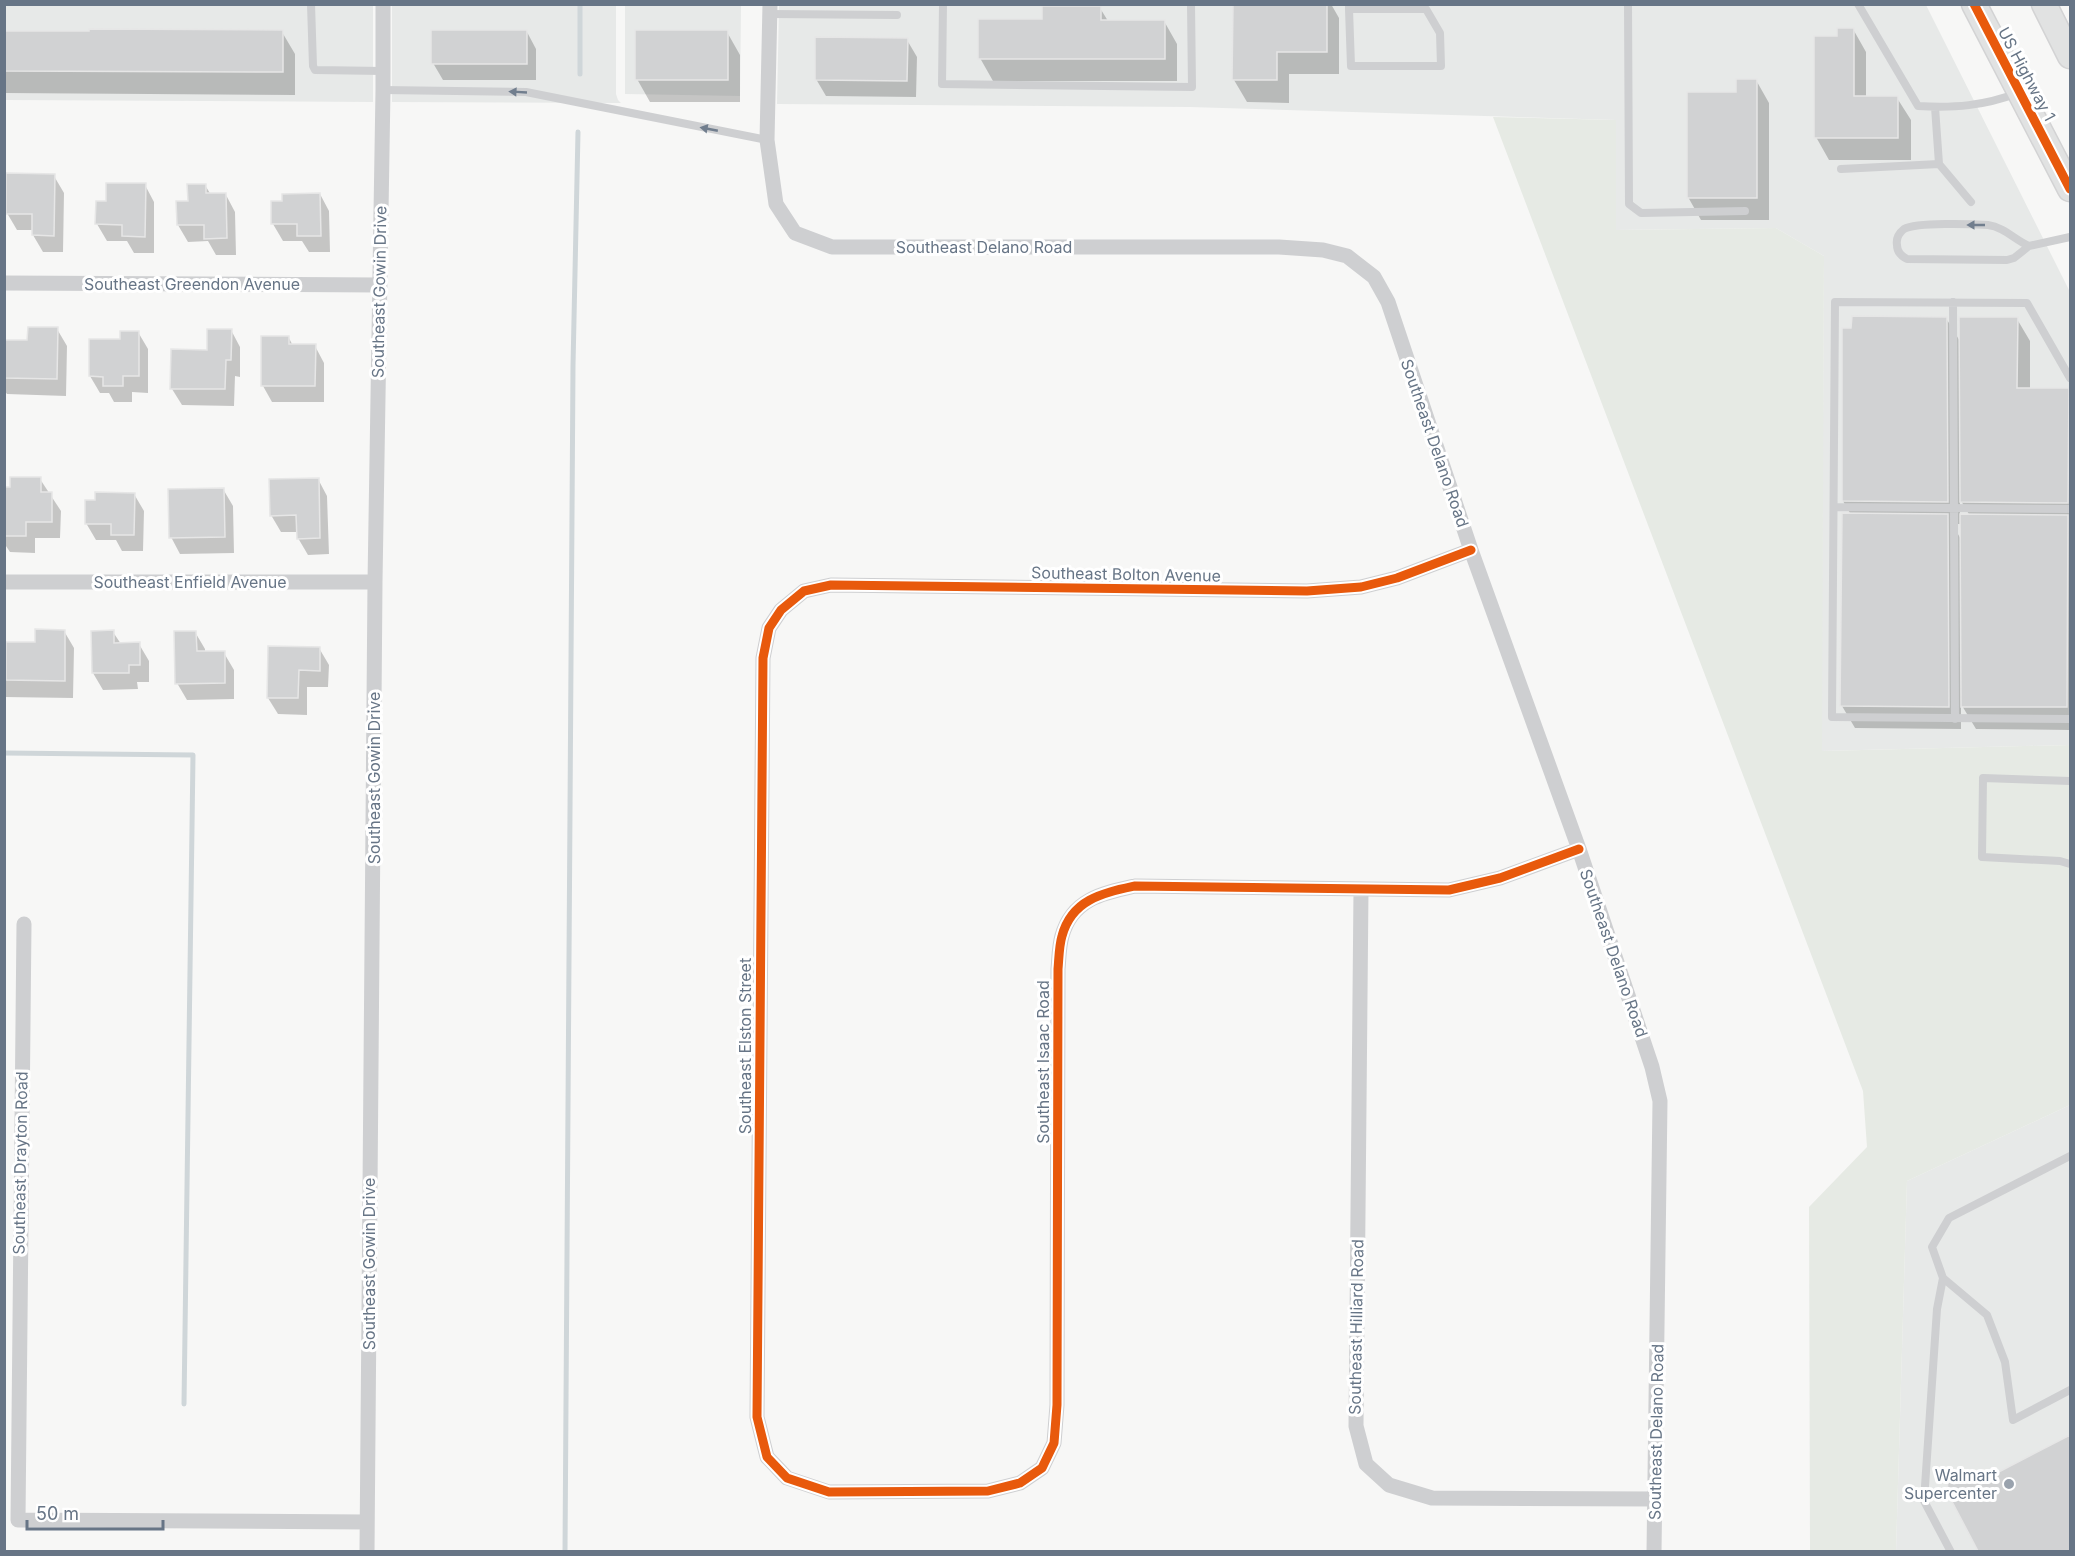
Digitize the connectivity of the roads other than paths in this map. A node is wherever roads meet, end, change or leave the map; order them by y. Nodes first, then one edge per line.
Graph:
1 (311, 4) edge
2 (383, 4) edge
3 (943, 4) edge
4 (1191, 4) edge
5 (1629, 4) edge
6 (1858, 4) edge
7 (1974, 4) edge
8 (2044, 4) edge
9 (1349, 7) edge
10 (770, 9) edge
11 (897, 15) dead end
12 (2070, 56) edge
13 (383, 71) junction
14 (383, 90) junction
15 (2020, 92) junction
16 (1935, 107) junction
17 (767, 140) junction
18 (1939, 164) junction
19 (1841, 169) dead end
20 (2070, 189) edge
21 (1971, 202) dead end
22 (1745, 211) dead end
23 (2070, 237) edge
24 (2029, 246) junction
25 (4, 283) edge
26 (379, 285) junction
27 (1953, 302) junction
28 (2070, 378) edge
29 (1834, 507) junction
30 (1953, 509) junction
31 (2070, 509) edge
32 (1471, 550) junction
33 (4, 582) edge
34 (375, 582) junction
35 (781, 609) joint
36 (1954, 719) junction
37 (2070, 719) edge
38 (2070, 781) edge
39 (1579, 849) junction
40 (2070, 864) edge
41 (1361, 890) junction
42 (24, 924) dead end
43 (4, 1099) edge
44 (21, 1099) junction
45 (2070, 1156) edge
46 (1943, 1278) junction
47 (2070, 1390) edge
48 (11, 1463) edge
49 (787, 1478) joint
50 (1655, 1499) junction
51 (11, 1520) edge
52 (367, 1522) junction
53 (367, 1551) edge
54 (1654, 1551) edge
55 (1951, 1551) edge

1 - 13 lane
2 - 13 street, Southeast Gowin Drive
3 - 4 lane
5 - 22 lane
6 - 16 lane
7 - 15 main road, US Highway 1
8 - 12 main road
9 - 9 lane
10 - 11 lane
10 - 17 street, Southeast Delano Road
13 - 14 street, Southeast Gowin Drive
17 -> 14 lane
14 - 26 street, Southeast Gowin Drive
15 - 16 lane
15 - 20 main road, US Highway 1
16 - 18 lane
17 - 32 street, Southeast Delano Road
18 - 19 lane
18 - 21 lane
23 - 24 lane
24 -> 24 lane
25 - 26 street, Southeast Greendon Avenue
26 - 34 street, Southeast Gowin Drive
27 - 28 lane
27 - 29 lane
27 - 30 lane
29 - 30 lane
29 - 36 lane
30 - 31 lane
30 - 36 lane
32 - 35 street, Southeast Bolton Avenue
32 - 39 street, Southeast Delano Road
33 - 34 street, Southeast Enfield Avenue
34 - 52 street, Southeast Gowin Drive
35 - 49 street, Southeast Elston Street
36 - 37 lane
38 - 40 lane
39 - 41 street, Southeast Isaac Road
39 - 50 street, Southeast Delano Road
41 - 49 street, Southeast Isaac Road
41 - 50 street, Southeast Hilliard Road
42 - 44 street, Southeast Drayton Road
43 - 44 street
44 - 48 street, Southeast Drayton Road
45 - 46 lane
46 - 47 lane
46 - 55 lane
48 - 51 street, Southeast Drayton Road
50 - 54 street, Southeast Delano Road
51 - 52 street, Southeast Drayton Road
52 - 53 street, Southeast Gowin Drive

